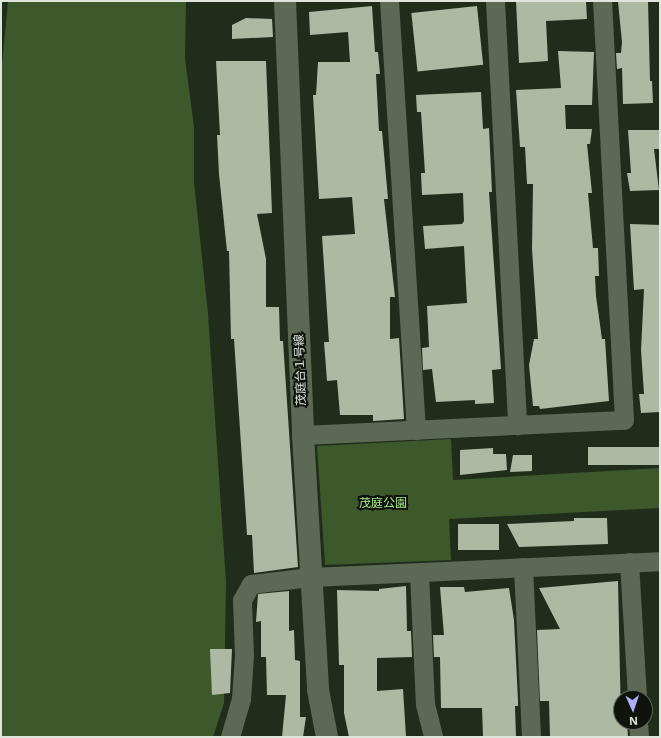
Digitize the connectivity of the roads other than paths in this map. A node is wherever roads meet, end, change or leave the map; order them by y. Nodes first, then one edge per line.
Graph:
1 (285, 1) edge
2 (389, 1) edge
3 (495, 1) edge
4 (602, 1) edge
5 (518, 425) junction
6 (416, 430) junction
7 (302, 436) junction
8 (660, 561) edge
9 (629, 562) junction
10 (523, 566) junction
11 (419, 574) junction
12 (311, 577) junction
13 (637, 690) edge
14 (230, 737) edge
15 (327, 737) edge
16 (433, 737) edge
17 (531, 737) edge

1 - 7 street, 茂庭台１号線
2 - 6 street
3 - 5 street
4 - 5 street
5 - 6 street
6 - 7 street
7 - 12 street, 茂庭台１号線
8 - 9 street
9 - 10 street
9 - 13 street
10 - 11 street
10 - 17 street
11 - 12 street
11 - 16 street
12 - 14 street
12 - 15 street, 茂庭台１号線

